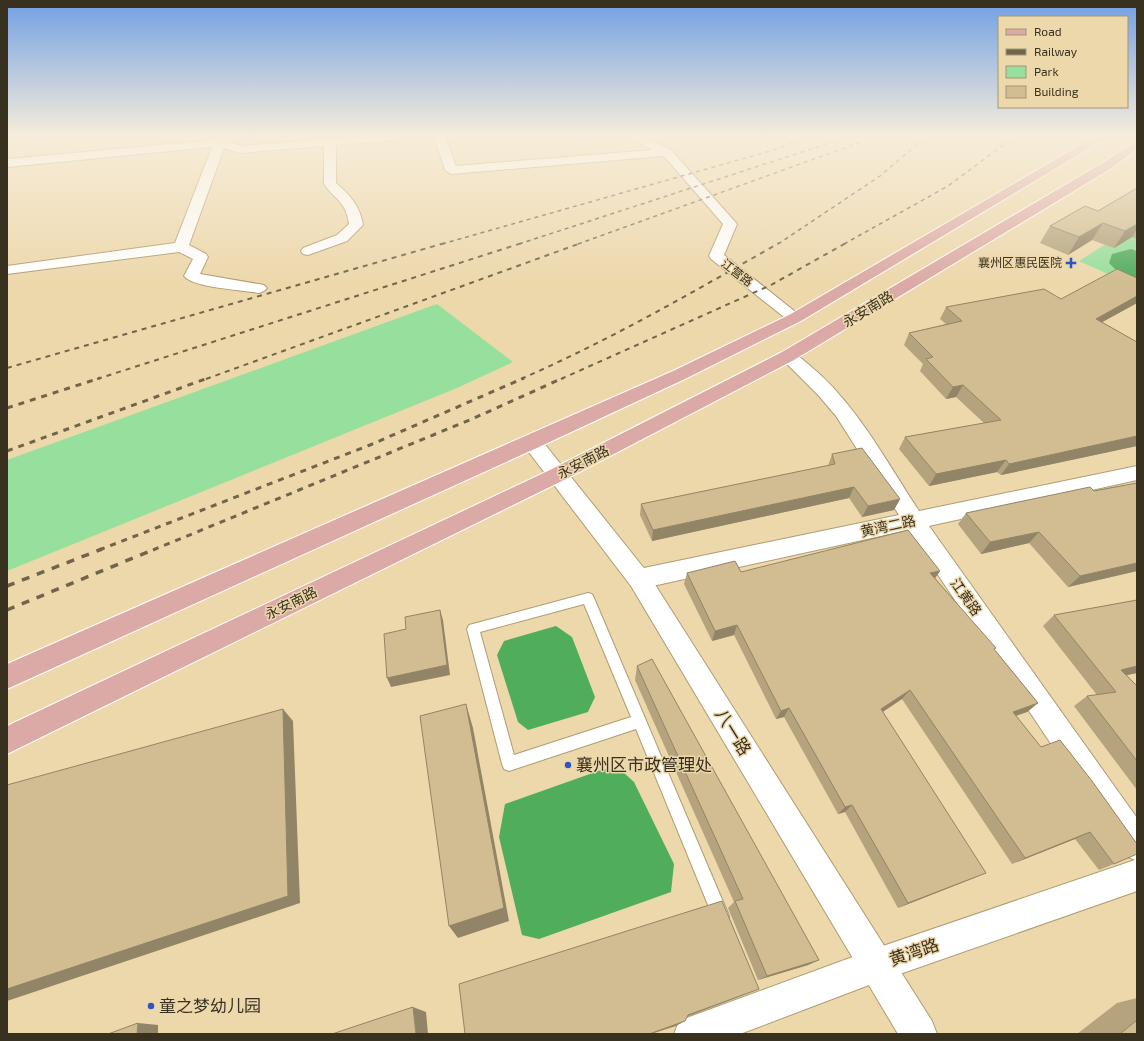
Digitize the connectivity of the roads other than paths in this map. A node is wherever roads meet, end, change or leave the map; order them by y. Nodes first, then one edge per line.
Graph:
1 (204, 186) edge
2 (332, 186) edge
3 (696, 186) edge
4 (1020, 186) edge
5 (1073, 186) edge
6 (182, 247) junction
7 (308, 251) dead end
8 (7, 270) edge
9 (259, 288) dead end
10 (795, 318) junction
11 (788, 356) junction
12 (532, 442) junction
13 (1137, 473) edge
14 (559, 474) junction
15 (914, 520) junction
16 (639, 579) junction
17 (7, 677) edge
18 (639, 721) junction
19 (7, 740) edge
20 (1137, 845) edge
21 (1137, 875) edge
22 (726, 928) edge
23 (877, 965) junction
24 (692, 1034) edge
25 (919, 1034) edge

1 - 6 street
2 - 7 street
3 - 10 street, 江营路
4 - 10 main road, 永安南路
5 - 11 main road, 永安南路
6 - 8 street
6 - 9 street
10 - 12 main road, 永安南路
11 - 14 main road, 永安南路
11 - 15 street, 江黄路
12 - 14 street, 八一路
12 - 17 main road, 永安南路
13 - 15 street, 黄湾二路
14 - 16 street, 八一路
14 - 19 main road, 永安南路
15 - 16 street, 黄湾二路
15 - 20 street, 江黄路
16 - 23 street, 八一路
18 - 18 lane
18 - 22 lane
21 - 23 street, 黄湾路
23 - 24 street, 黄湾路
23 - 25 street, 八一路

